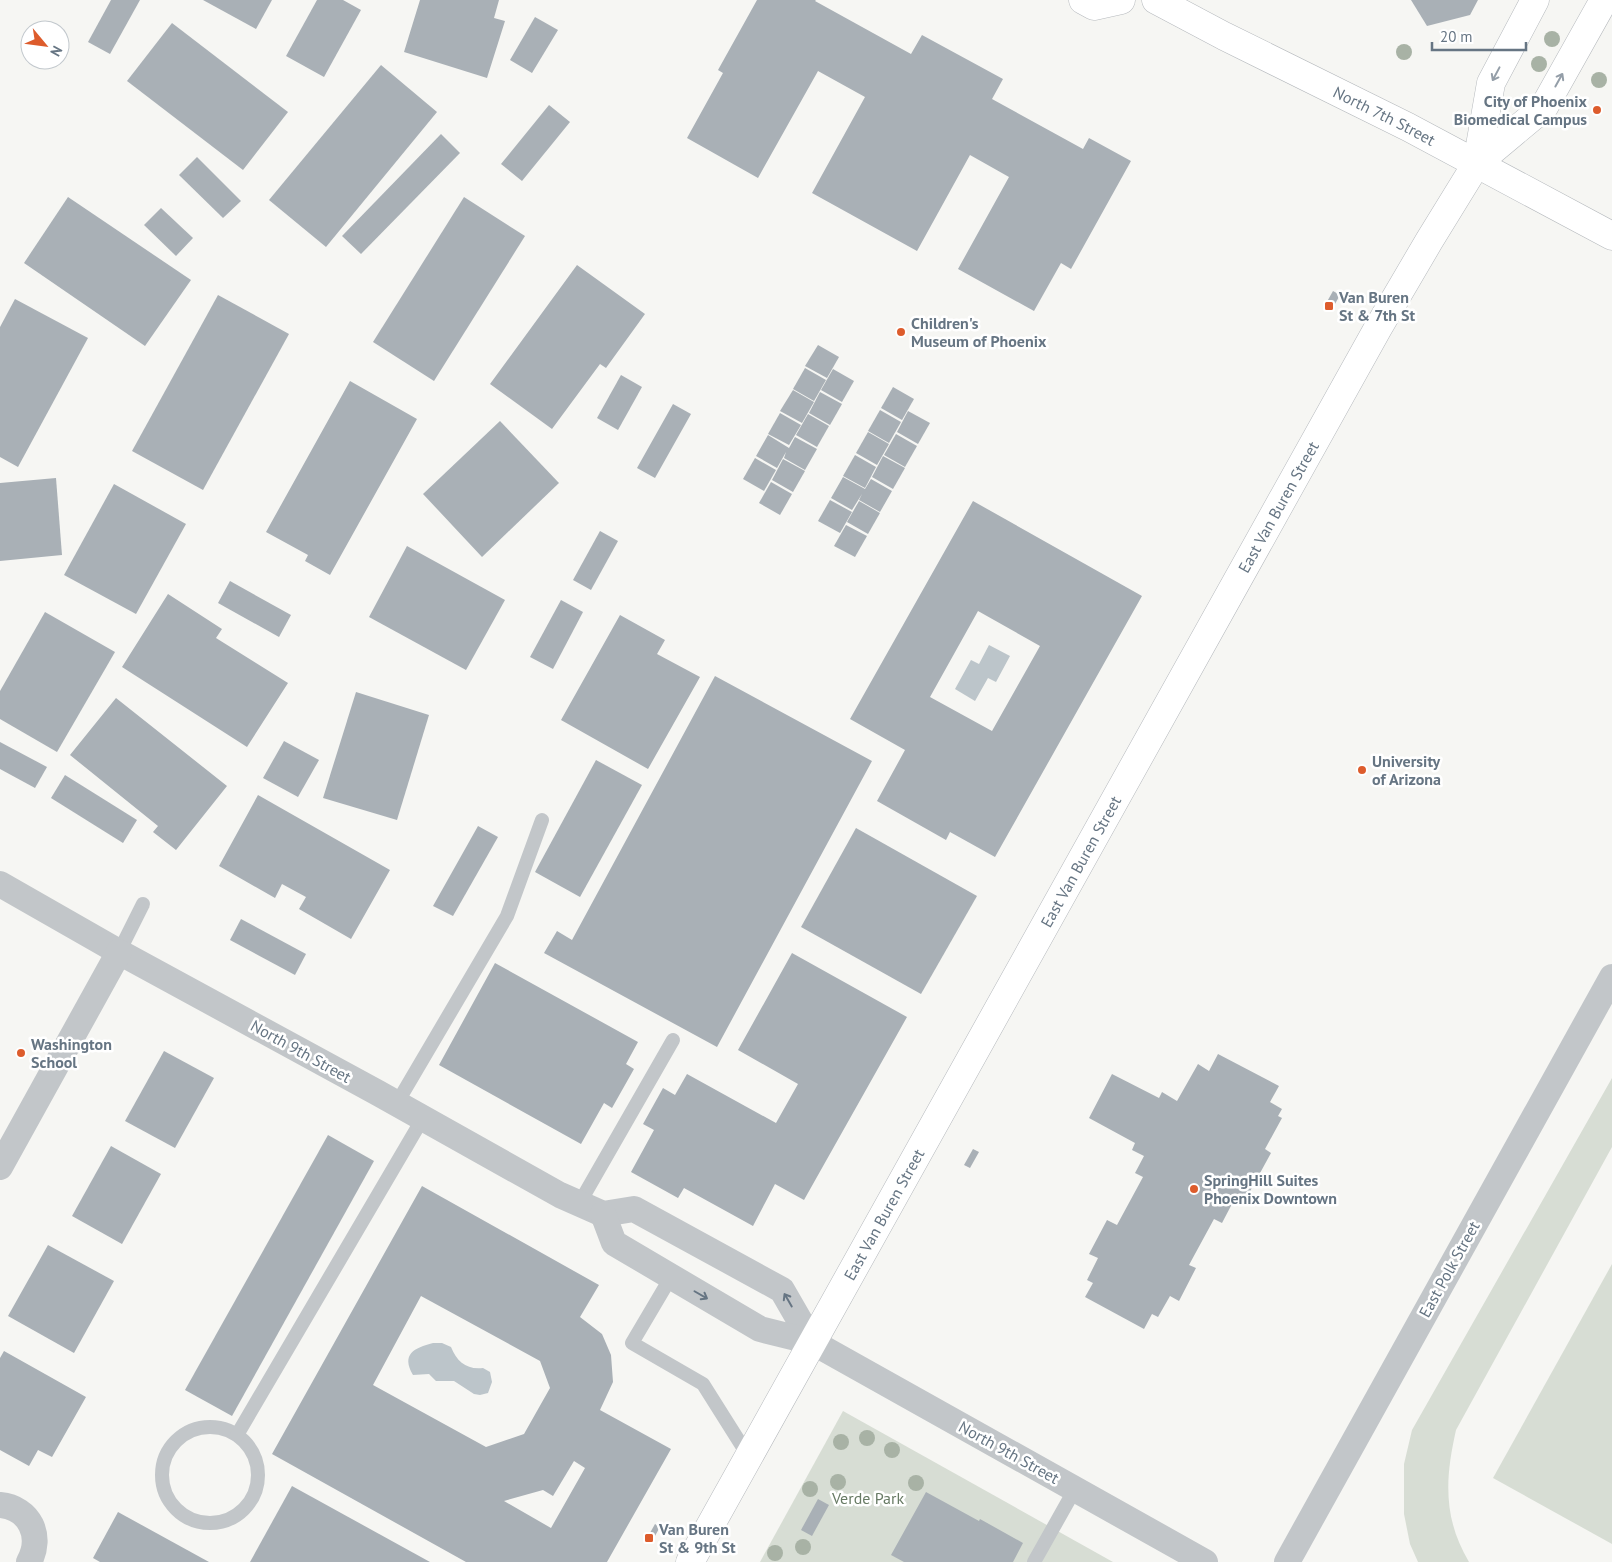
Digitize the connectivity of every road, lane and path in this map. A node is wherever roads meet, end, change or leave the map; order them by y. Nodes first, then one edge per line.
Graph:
1 (1083, 0) edge
2 (1121, 0) edge
3 (1156, 0) edge
4 (1535, 0) edge
5 (1604, 0) edge
6 (1477, 163) junction
7 (1612, 236) edge
8 (542, 820) dead end
9 (0, 884) edge
10 (143, 904) dead end
11 (119, 952) junction
12 (1612, 977) edge
13 (673, 1040) dead end
14 (397, 1104) junction
15 (423, 1118) junction
16 (0, 1166) edge
17 (579, 1204) junction
18 (603, 1214) junction
19 (671, 1277) junction
20 (812, 1342) junction
21 (237, 1435) junction
22 (749, 1457) junction
23 (1075, 1489) junction
24 (0, 1505) edge
25 (1198, 1560) edge
26 (29, 1562) edge
27 (690, 1562) edge
28 (1034, 1562) edge
29 (1287, 1562) edge

1 - 2 main road
3 - 6 main road, North 7th Street
4 -> 6 main road, East Van Buren Street
6 -> 5 main road, East Van Buren Street
6 - 7 main road, North 7th Street
6 - 20 main road, East Van Buren Street
8 - 14 lane
9 - 11 street, North 9th Street
10 - 11 lane
11 - 14 street, North 9th Street
11 - 16 street
12 - 29 street, East Polk Street
13 - 17 lane
14 - 15 street, North 9th Street
15 - 17 street, North 9th Street
15 - 21 lane
17 - 18 street, North 9th Street
18 - 19 street, North 9th Street
20 -> 18 street
19 -> 20 street, North 9th Street
19 - 22 lane
20 - 22 main road, East Van Buren Street
20 - 23 street, North 9th Street
21 - 21 lane
22 - 27 main road, East Van Buren Street
23 - 25 street, North 9th Street
23 - 28 lane
24 - 26 street

